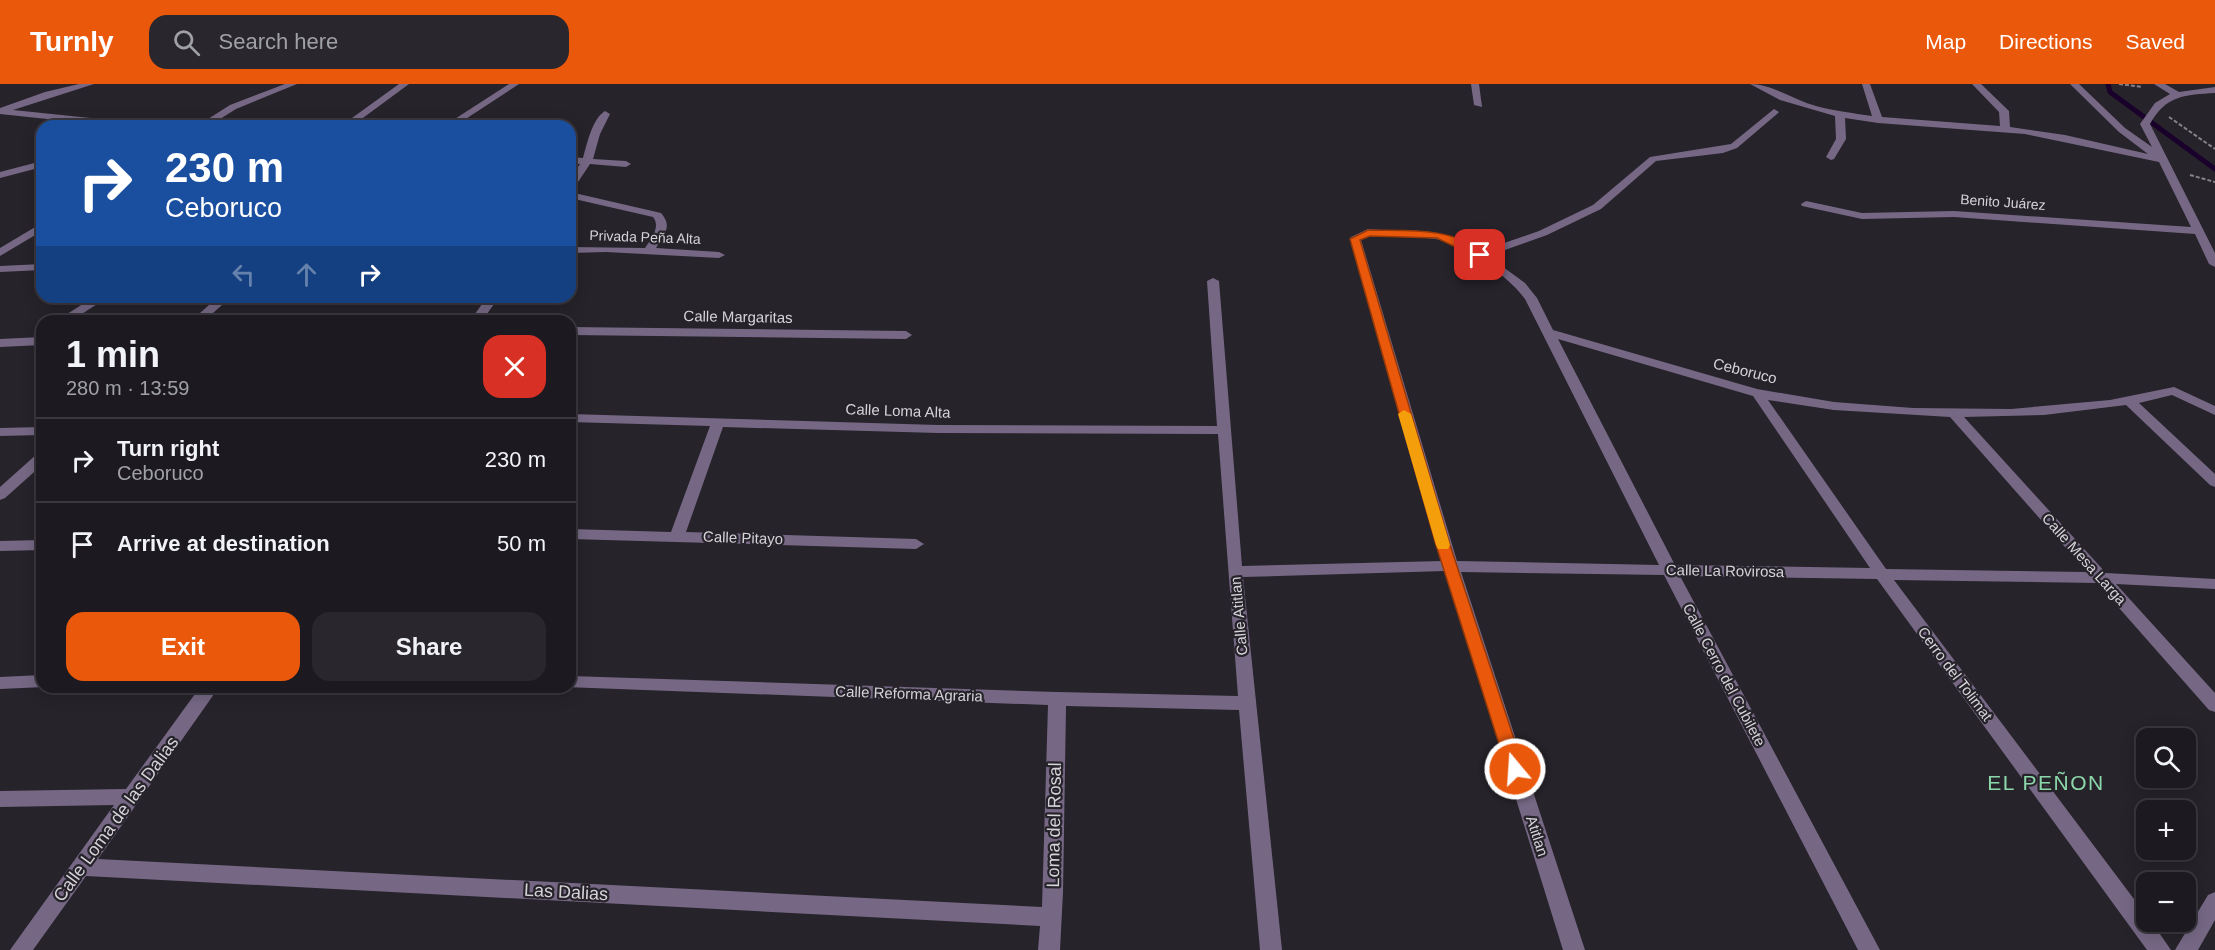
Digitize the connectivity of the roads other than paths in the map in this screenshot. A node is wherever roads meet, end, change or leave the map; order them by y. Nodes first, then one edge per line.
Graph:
1 (90, 84) edge
2 (293, 84) edge
3 (405, 84) edge
4 (514, 84) edge
5 (1475, 84) edge
6 (1754, 84) edge
7 (1866, 84) edge
8 (1976, 84) edge
9 (2074, 84) edge
10 (2158, 84) edge
11 (2215, 90) edge
12 (2175, 93) junction
13 (1479, 105) dead end
14 (1774, 112) dead end
15 (605, 114) dead end
16 (1840, 114) junction
17 (70, 120) edge
18 (212, 120) edge
19 (354, 120) edge
20 (458, 120) edge
21 (1878, 120) junction
22 (2006, 129) junction
23 (1831, 157) dead end
24 (576, 160) edge
25 (2163, 160) junction
26 (587, 161) junction
27 (626, 164) dead end
28 (36, 166) edge
29 (0, 175) edge
30 (576, 177) edge
31 (576, 196) edge
32 (1806, 204) dead end
33 (36, 230) edge
34 (2198, 231) junction
35 (0, 237) edge
36 (24, 237) junction
37 (576, 250) edge
38 (649, 251) junction
39 (0, 253) edge
40 (719, 255) dead end
41 (1480, 255) junction
42 (2215, 264) edge
43 (36, 267) edge
44 (0, 269) edge
45 (1213, 281) dead end
46 (92, 303) edge
47 (218, 303) edge
48 (72, 315) edge
49 (204, 315) edge
50 (576, 331) edge
51 (1551, 333) junction
52 (906, 335) dead end
53 (36, 337) edge
54 (36, 341) edge
55 (27, 342) junction
56 (0, 343) edge
57 (1757, 393) junction
58 (2130, 402) junction
59 (2215, 411) edge
60 (1954, 414) junction
61 (576, 418) edge
62 (718, 422) junction
63 (1225, 430) junction
64 (36, 431) edge
65 (0, 432) edge
66 (36, 463) edge
67 (2215, 482) edge
68 (0, 495) edge
69 (576, 534) edge
70 (677, 536) junction
71 (916, 544) dead end
72 (36, 545) edge
73 (0, 546) edge
74 (1449, 566) junction
75 (1670, 570) junction
76 (1235, 572) junction
77 (1881, 573) junction
78 (2100, 578) junction
79 (2215, 584) edge
80 (36, 681) edge
81 (576, 682) edge
82 (0, 683) edge
83 (206, 693) edge
84 (1057, 699) junction
85 (1248, 703) junction
86 (2215, 705) edge
87 (132, 797) junction
88 (0, 799) edge
89 (81, 867) junction
90 (2215, 901) edge
91 (1052, 917) junction
92 (21, 950) edge
93 (1049, 950) edge
94 (1270, 950) edge
95 (1574, 950) edge
96 (1869, 950) edge
97 (2160, 950) edge
98 (2186, 950) edge

1 - 17 street
2 - 18 street
3 - 19 street
4 - 20 street
5 - 13 street
6 - 16 street
7 - 21 street
8 - 22 street
9 - 25 street
10 - 12 street
11 - 12 street
12 - 25 street
14 - 41 street
15 - 26 street
16 - 21 street
16 - 23 street
21 - 22 street
22 - 25 street
24 - 26 street
25 - 34 street
26 - 27 street
26 - 30 street
28 - 29 street
31 - 38 street
32 - 34 street, Benito Juárez
33 - 36 street
34 - 42 street
35 - 36 street
36 - 39 street
37 - 38 street, Privada Peña Alta
38 - 40 street, Privada Peña Alta
41 - 51 street
41 - 74 street, Atitlan
43 - 44 street
45 - 63 street, Calle Atitlan
46 - 48 street
47 - 49 street
50 - 52 street, Calle Margaritas
51 - 57 street, Ceboruco
51 - 75 street, Calle Cerro del Cubilete
53 - 55 street
54 - 55 street
55 - 56 street
57 - 60 street, Ceboruco
57 - 77 street, Cerro del Tolimat
58 - 59 street, Ceboruco
58 - 60 street, Ceboruco
58 - 67 street
60 - 78 street, Calle Mesa Larga
61 - 62 street, Calle Loma Alta
62 - 63 street, Calle Loma Alta
62 - 70 street
63 - 76 street, Calle Atitlan
64 - 65 street
66 - 68 street
69 - 70 street, Calle Pitayo
70 - 71 street, Calle Pitayo
72 - 73 street
74 - 75 street, Calle La Rovirosa
74 - 76 street, Calle La Rovirosa
74 - 95 street, Atitlan
75 - 77 street, Calle La Rovirosa
75 - 96 street, Calle Cerro del Cubilete
76 - 85 street, Calle Atitlan
77 - 78 street, Calle La Rovirosa
77 - 97 street, Cerro del Tolimat
78 - 79 street, Calle La Rovirosa
78 - 86 street, Calle Mesa Larga
80 - 82 street
81 - 84 street, Calle Reforma Agraria
83 - 87 street, Calle Loma de las Dalias
84 - 85 street, Calle Reforma Agraria
84 - 91 street, Loma del Rosal
85 - 94 street, Calle Atitlan
87 - 88 street
87 - 89 street, Calle Loma de las Dalias
89 - 91 street, Las Dalias
89 - 92 street, Calle Loma de las Dalias
90 - 98 street
91 - 93 street, Loma del Rosal

